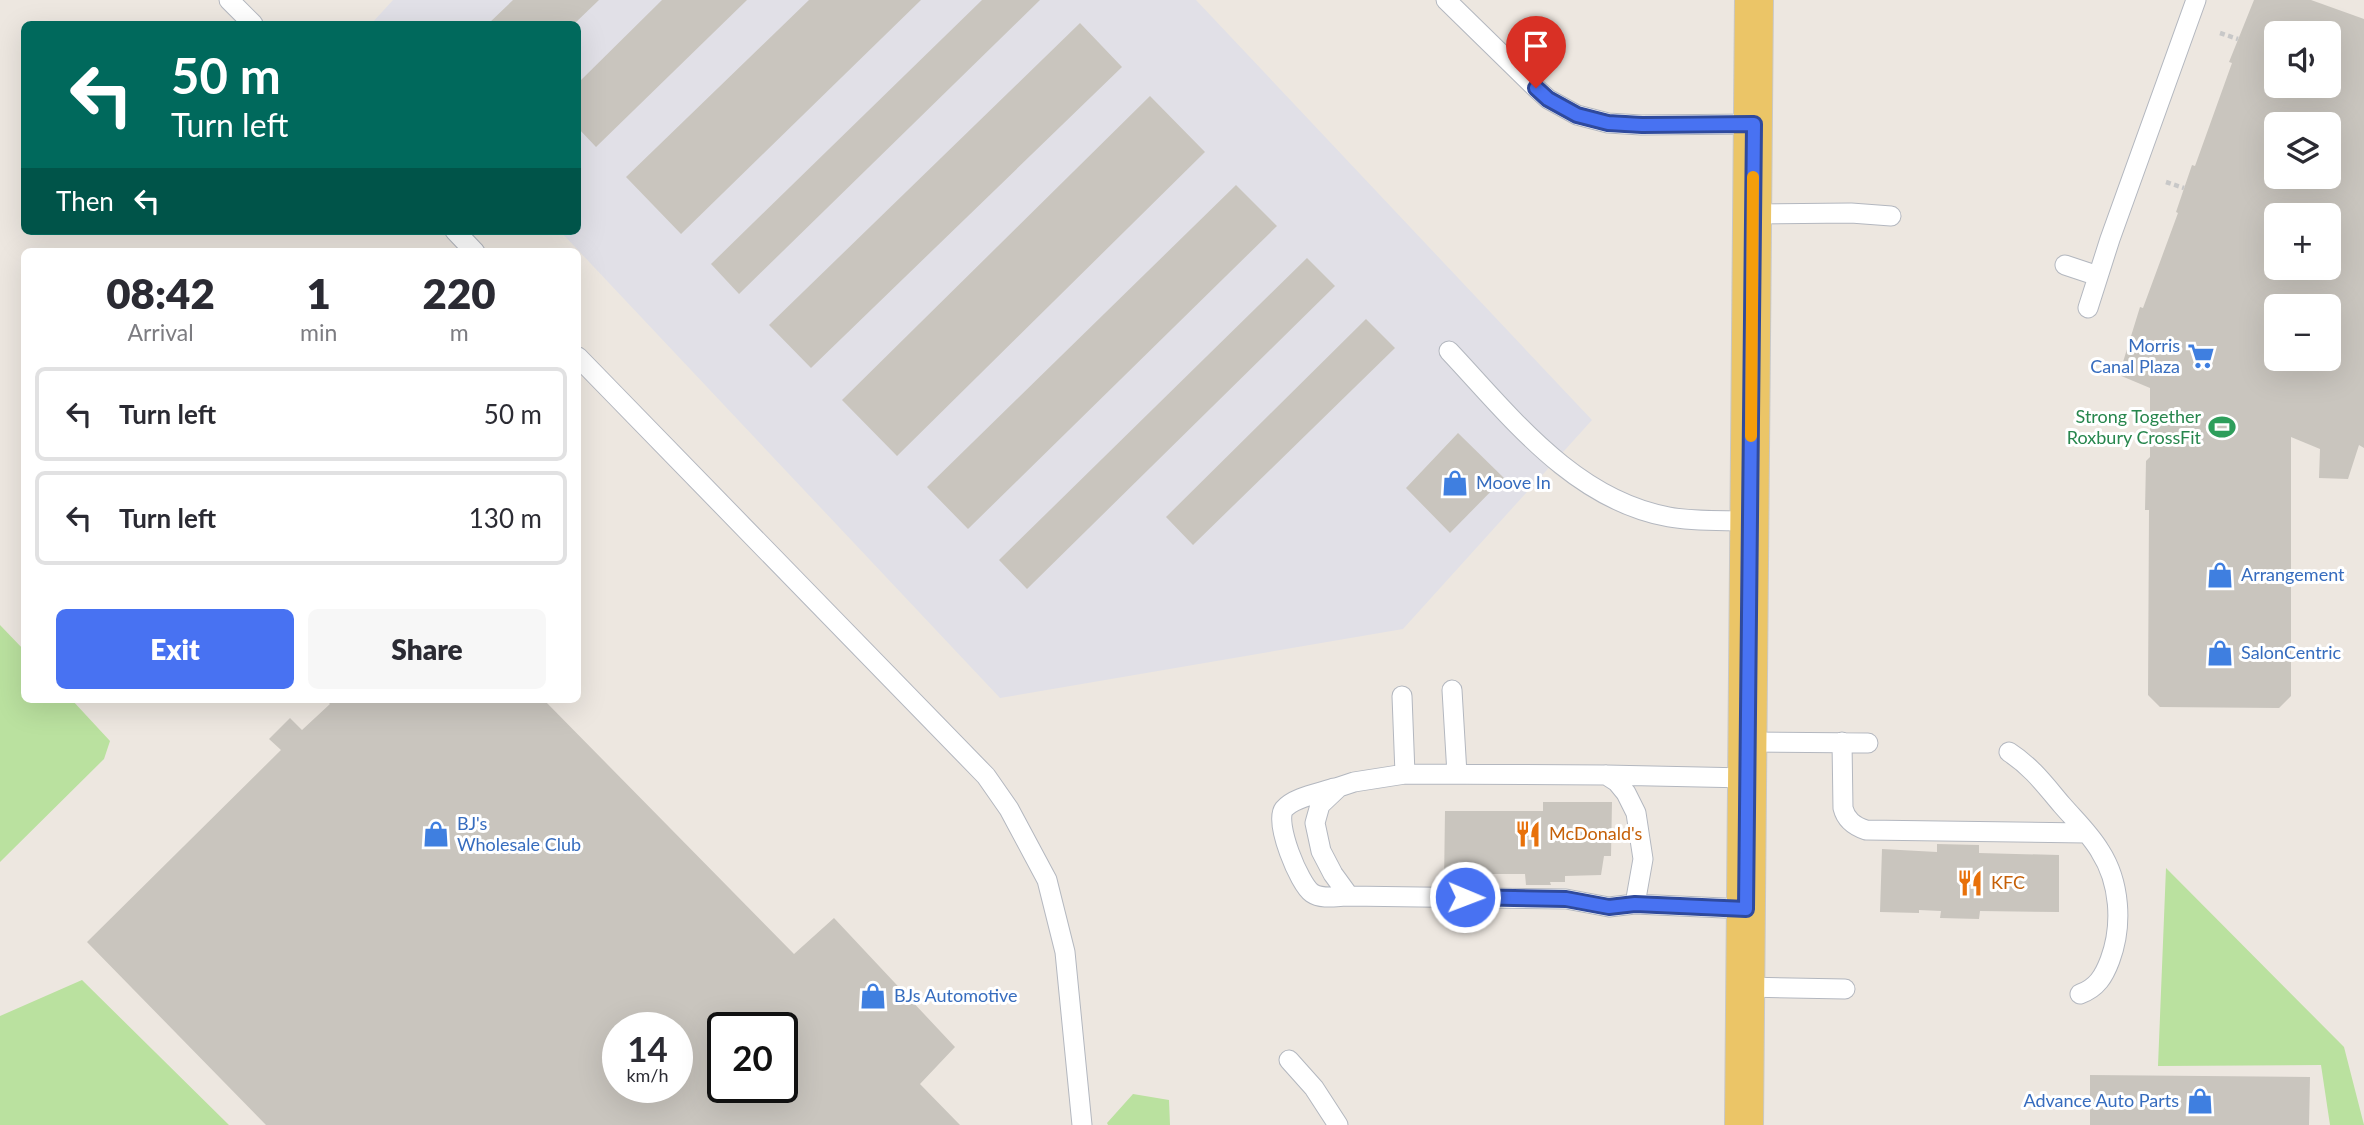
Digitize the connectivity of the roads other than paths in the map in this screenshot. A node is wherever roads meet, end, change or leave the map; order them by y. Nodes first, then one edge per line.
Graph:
1 (229, 0) edge
2 (1446, 0) edge
3 (1754, 0) edge
4 (2196, 0) edge
5 (250, 21) edge
6 (1754, 124) junction
7 (1753, 214) junction
8 (1892, 216) dead end
9 (459, 235) edge
10 (471, 248) edge
11 (2064, 265) dead end
12 (2098, 276) junction
13 (2088, 308) dead end
14 (1449, 351) dead end
15 (581, 359) edge
16 (1750, 521) junction
17 (1452, 691) dead end
18 (1402, 696) dead end
19 (1842, 742) junction
20 (1868, 743) dead end
21 (2009, 752) dead end
22 (1747, 760) junction
23 (1405, 774) junction
24 (1457, 774) junction
25 (1606, 775) junction
26 (1339, 787) junction
27 (2086, 833) junction
28 (1349, 896) junction
29 (1635, 904) junction
30 (1746, 909) junction
31 (1745, 987) junction
32 (1845, 989) dead end
33 (2080, 994) dead end
34 (1289, 1060) dead end
35 (1082, 1125) edge
36 (1338, 1125) edge
37 (1744, 1125) edge

1 - 5 lane
2 - 6 lane
3 - 6 main road
4 - 12 lane
6 - 7 main road
7 - 8 lane
7 - 16 main road
9 - 10 lane
11 - 12 lane
12 - 13 lane
14 - 16 lane
15 - 35 lane
16 - 22 main road
17 - 24 lane
18 - 23 lane
19 - 20 lane
19 - 22 lane
19 - 27 lane
21 - 27 lane
22 - 25 lane
22 - 30 main road
23 - 24 lane
23 - 26 lane
24 - 25 lane
25 - 29 lane
26 - 28 lane
26 - 28 lane
27 - 33 lane
28 - 29 lane
29 - 30 lane
30 - 31 main road
31 - 32 lane
31 - 37 main road
34 - 36 lane

